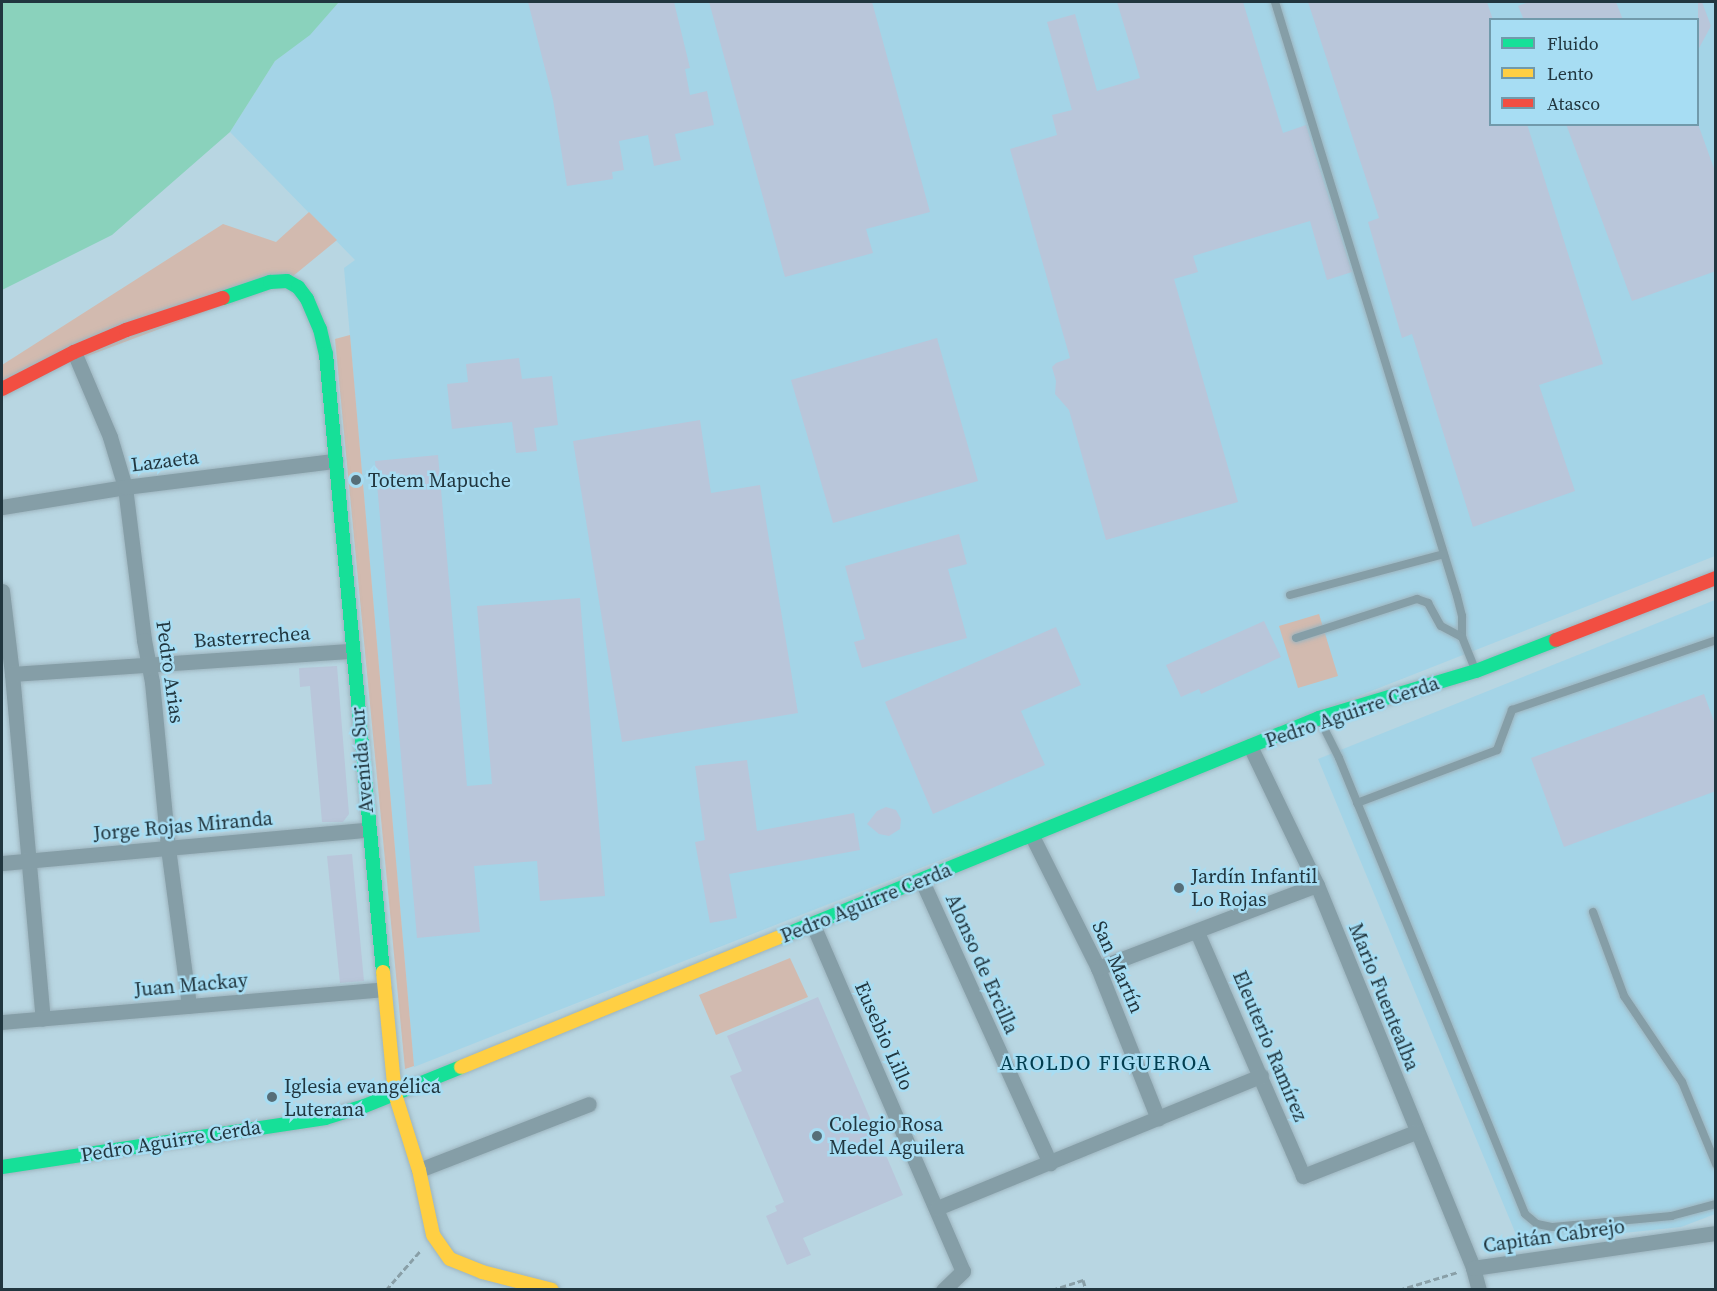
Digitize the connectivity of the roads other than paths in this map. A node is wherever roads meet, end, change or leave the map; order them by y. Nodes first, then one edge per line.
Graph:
1 (1275, 2) edge
2 (74, 352) junction
3 (2, 388) edge
4 (334, 461) junction
5 (125, 487) junction
6 (2, 507) edge
7 (1444, 554) junction
8 (1716, 578) edge
9 (2, 591) edge
10 (1290, 595) dead end
11 (1462, 637) junction
12 (1296, 638) dead end
13 (1716, 640) edge
14 (352, 651) junction
15 (149, 665) junction
16 (1476, 671) junction
17 (12, 674) junction
18 (7, 693) edge
19 (1319, 718) junction
20 (1250, 747) junction
21 (1357, 802) junction
22 (368, 830) junction
23 (1032, 836) junction
24 (168, 848) junction
25 (29, 860) junction
26 (2, 863) edge
27 (922, 881) junction
28 (1317, 885) junction
29 (1593, 912) dead end
30 (813, 925) junction
31 (1197, 932) junction
32 (1098, 968) junction
33 (384, 989) junction
34 (189, 1006) junction
35 (43, 1019) junction
36 (2, 1022) edge
37 (1261, 1076) junction
38 (395, 1094) junction
39 (589, 1104) dead end
40 (1158, 1119) junction
41 (1416, 1132) junction
42 (1050, 1162) junction
43 (1716, 1164) edge
44 (2, 1167) edge
45 (419, 1170) junction
46 (1716, 1204) edge
47 (937, 1208) junction
48 (1716, 1233) edge
49 (1473, 1268) junction
50 (552, 1290) edge
51 (943, 1290) edge
52 (1479, 1290) edge

1 - 7 lane
2 - 3 street
2 - 4 street, Avenida Sur
2 - 5 street, Pedro Arias
4 - 5 street, Lazaeta
4 - 14 street, Avenida Sur
5 - 6 street, Lazaeta
5 - 15 street, Pedro Arias
7 - 10 lane
7 - 11 lane
8 - 16 street, Pedro Aguirre Cerda
9 - 17 street
11 - 12 lane
11 - 16 lane
13 - 21 lane
14 - 15 street, Basterrechea
14 - 22 street, Avenida Sur
15 - 17 street, Basterrechea
15 - 24 street, Pedro Arias
16 - 19 street, Pedro Aguirre Cerda
17 - 18 street
18 - 25 street
19 - 20 street, Pedro Aguirre Cerda
19 - 21 lane
20 - 23 street, Pedro Aguirre Cerda
20 - 28 street, Mario Fuentealba
21 - 46 lane
22 - 24 street, Jorge Rojas Miranda
22 - 33 street, Avenida Sur
23 - 27 street, Pedro Aguirre Cerda
23 - 32 street, San Martín
24 - 25 street, Jorge Rojas Miranda
24 - 34 street, Pedro Arias
25 - 26 street, Jorge Rojas Miranda
25 - 35 street
27 - 30 street, Pedro Aguirre Cerda
27 - 42 street, Alonso de Ercilla
28 - 31 street
28 - 41 street, Mario Fuentealba
29 - 43 lane
30 - 38 street, Pedro Aguirre Cerda
30 - 47 street, Eusebio Lillo
31 - 32 street
31 - 37 street, Eleuterio Ramírez
32 - 40 street, San Martín
33 - 34 street, Juan Mackay
33 - 38 street, Avenida Sur
34 - 35 street, Juan Mackay
35 - 36 street, Juan Mackay
37 - 40 street
37 - 41 street, Eleuterio Ramírez
38 - 44 street, Pedro Aguirre Cerda
38 - 45 street, Avenida Sur
39 - 45 street
40 - 42 street
41 - 49 street, Mario Fuentealba
42 - 47 street
45 - 50 street, Avenida Sur
47 - 51 street, Eusebio Lillo
48 - 49 street, Capitán Cabrejo
49 - 52 street, Mario Fuentealba

